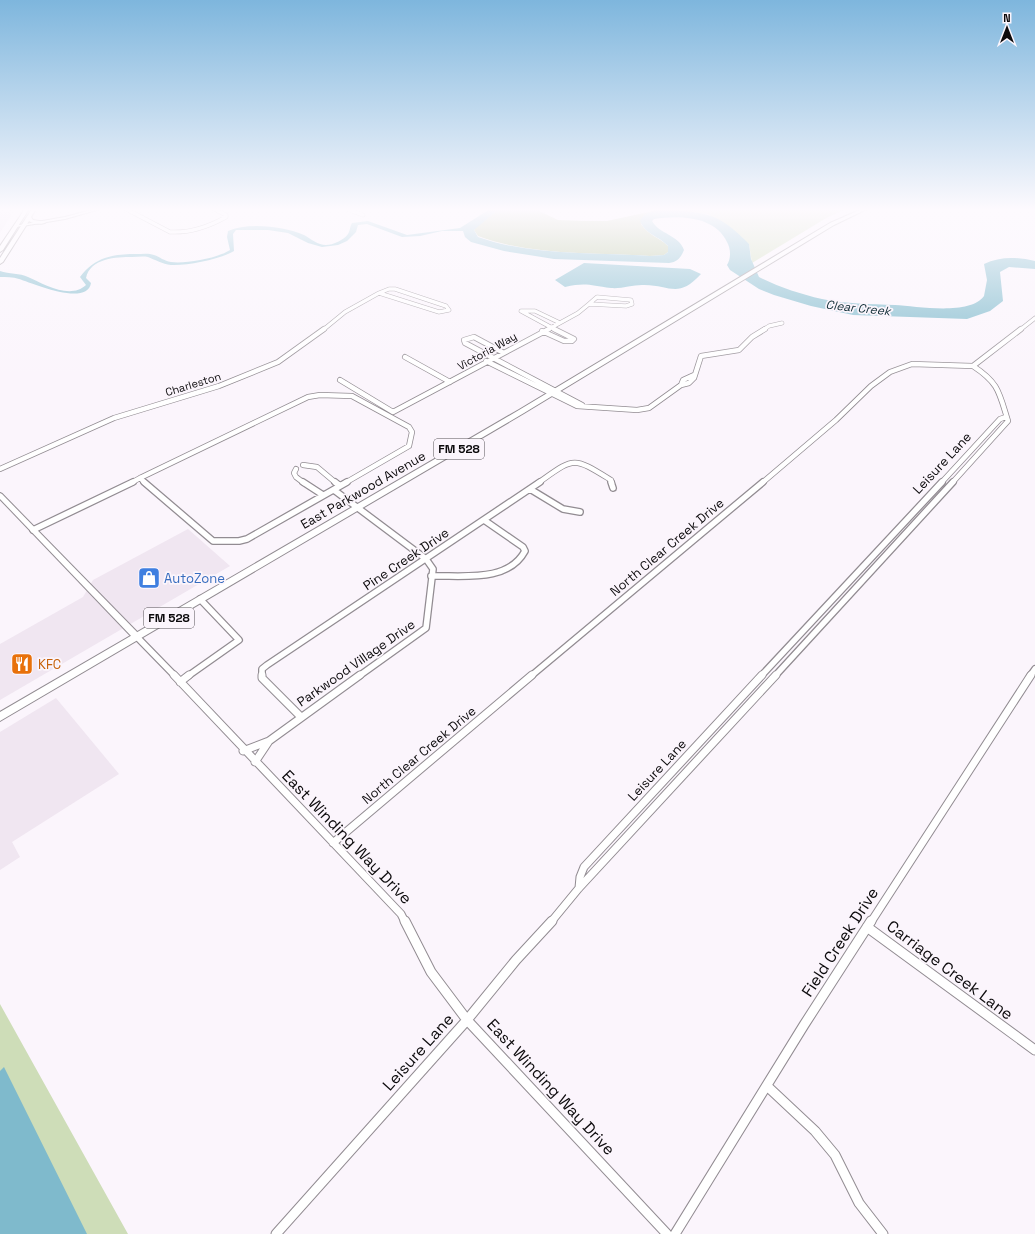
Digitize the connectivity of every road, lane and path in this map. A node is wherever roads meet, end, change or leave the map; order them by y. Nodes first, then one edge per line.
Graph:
1 (762, 267) edge
2 (379, 293) junction
3 (589, 304) junction
4 (1035, 318) edge
5 (558, 322) junction
6 (782, 323) dead end
7 (550, 327) junction
8 (542, 331) junction
9 (502, 352) junction
10 (405, 357) dead end
11 (493, 358) junction
12 (486, 361) junction
13 (973, 366) junction
14 (340, 380) dead end
15 (450, 382) junction
16 (554, 392) junction
17 (1006, 417) junction
18 (303, 465) dead end
19 (0, 469) edge
20 (296, 469) dead end
21 (140, 478) junction
22 (340, 486) junction
23 (612, 488) dead end
24 (530, 489) junction
25 (334, 490) junction
26 (0, 495) edge
27 (323, 495) junction
28 (358, 508) junction
29 (580, 512) dead end
30 (484, 520) junction
31 (898, 529) junction
32 (33, 530) junction
33 (905, 533) junction
34 (426, 559) junction
35 (431, 576) junction
36 (200, 600) junction
37 (137, 637) junction
38 (1035, 669) edge
39 (764, 674) junction
40 (772, 680) junction
41 (180, 682) junction
42 (0, 717) edge
43 (301, 717) junction
44 (268, 742) junction
45 (243, 750) junction
46 (255, 762) junction
47 (333, 843) junction
48 (580, 888) junction
49 (867, 927) junction
50 (467, 1020) junction
51 (1035, 1050) edge
52 (767, 1086) junction
53 (276, 1234) edge
54 (667, 1234) edge
55 (675, 1234) edge
56 (883, 1234) edge

1 - 16 main road, East Parkwood Avenue / FM 528
2 - 2 street, Charleston
2 - 19 street, Charleston
3 - 3 street, Victoria Way
3 - 5 street, Victoria Way
4 - 13 street
5 - 7 street, Victoria Way
5 - 7 street
6 - 16 street
7 - 8 street, Victoria Way
7 - 8 street
8 - 9 street, Victoria Way
9 - 11 street, Victoria Way
9 - 11 street
10 - 15 street
11 - 12 street, Victoria Way
11 - 16 street
12 - 15 street, Victoria Way
12 - 16 street
13 - 17 street
13 - 47 street, North Clear Creek Drive
14 - 15 street, Victoria Way
16 - 28 main road, East Parkwood Avenue / FM 528
17 - 31 street, Leisure Lane
17 - 33 street, Leisure Lane
18 - 22 street
20 - 27 street
21 - 22 street
21 - 27 street
21 - 32 street
22 - 25 street
23 - 24 street, Pine Creek Drive
24 - 29 street
24 - 30 street, Pine Creek Drive
25 - 27 street
25 - 28 street
26 - 32 street, East Winding Way Drive
28 - 34 street
28 - 36 main road, East Parkwood Avenue / FM 528
30 - 34 street, Pine Creek Drive
30 - 35 street
31 - 33 street
31 - 39 street, Leisure Lane
32 - 37 street, East Winding Way Drive
33 - 40 street, Leisure Lane
34 - 35 street
34 - 43 street, Pine Creek Drive
35 - 43 street, Parkwood Village Drive
36 - 37 main road, East Parkwood Avenue / FM 528
36 - 41 street
37 - 41 street, East Winding Way Drive
37 - 42 main road, East Parkwood Avenue / FM 528
38 - 49 street, Field Creek Drive
39 - 40 street
39 - 48 street, Leisure Lane
40 - 48 street, Leisure Lane
41 - 45 street, East Winding Way Drive
43 - 44 street, Parkwood Village Drive
44 - 45 street, Parkwood Village Drive
44 - 46 street, Parkwood Village Drive
45 - 46 street, East Winding Way Drive
46 - 47 street, East Winding Way Drive
47 - 50 street, East Winding Way Drive
48 - 50 street, Leisure Lane
49 - 51 street, Carriage Creek Lane
49 - 52 street, Field Creek Drive
50 - 53 street, Leisure Lane
50 - 54 street, East Winding Way Drive
52 - 55 street, Field Creek Drive
52 - 56 street

